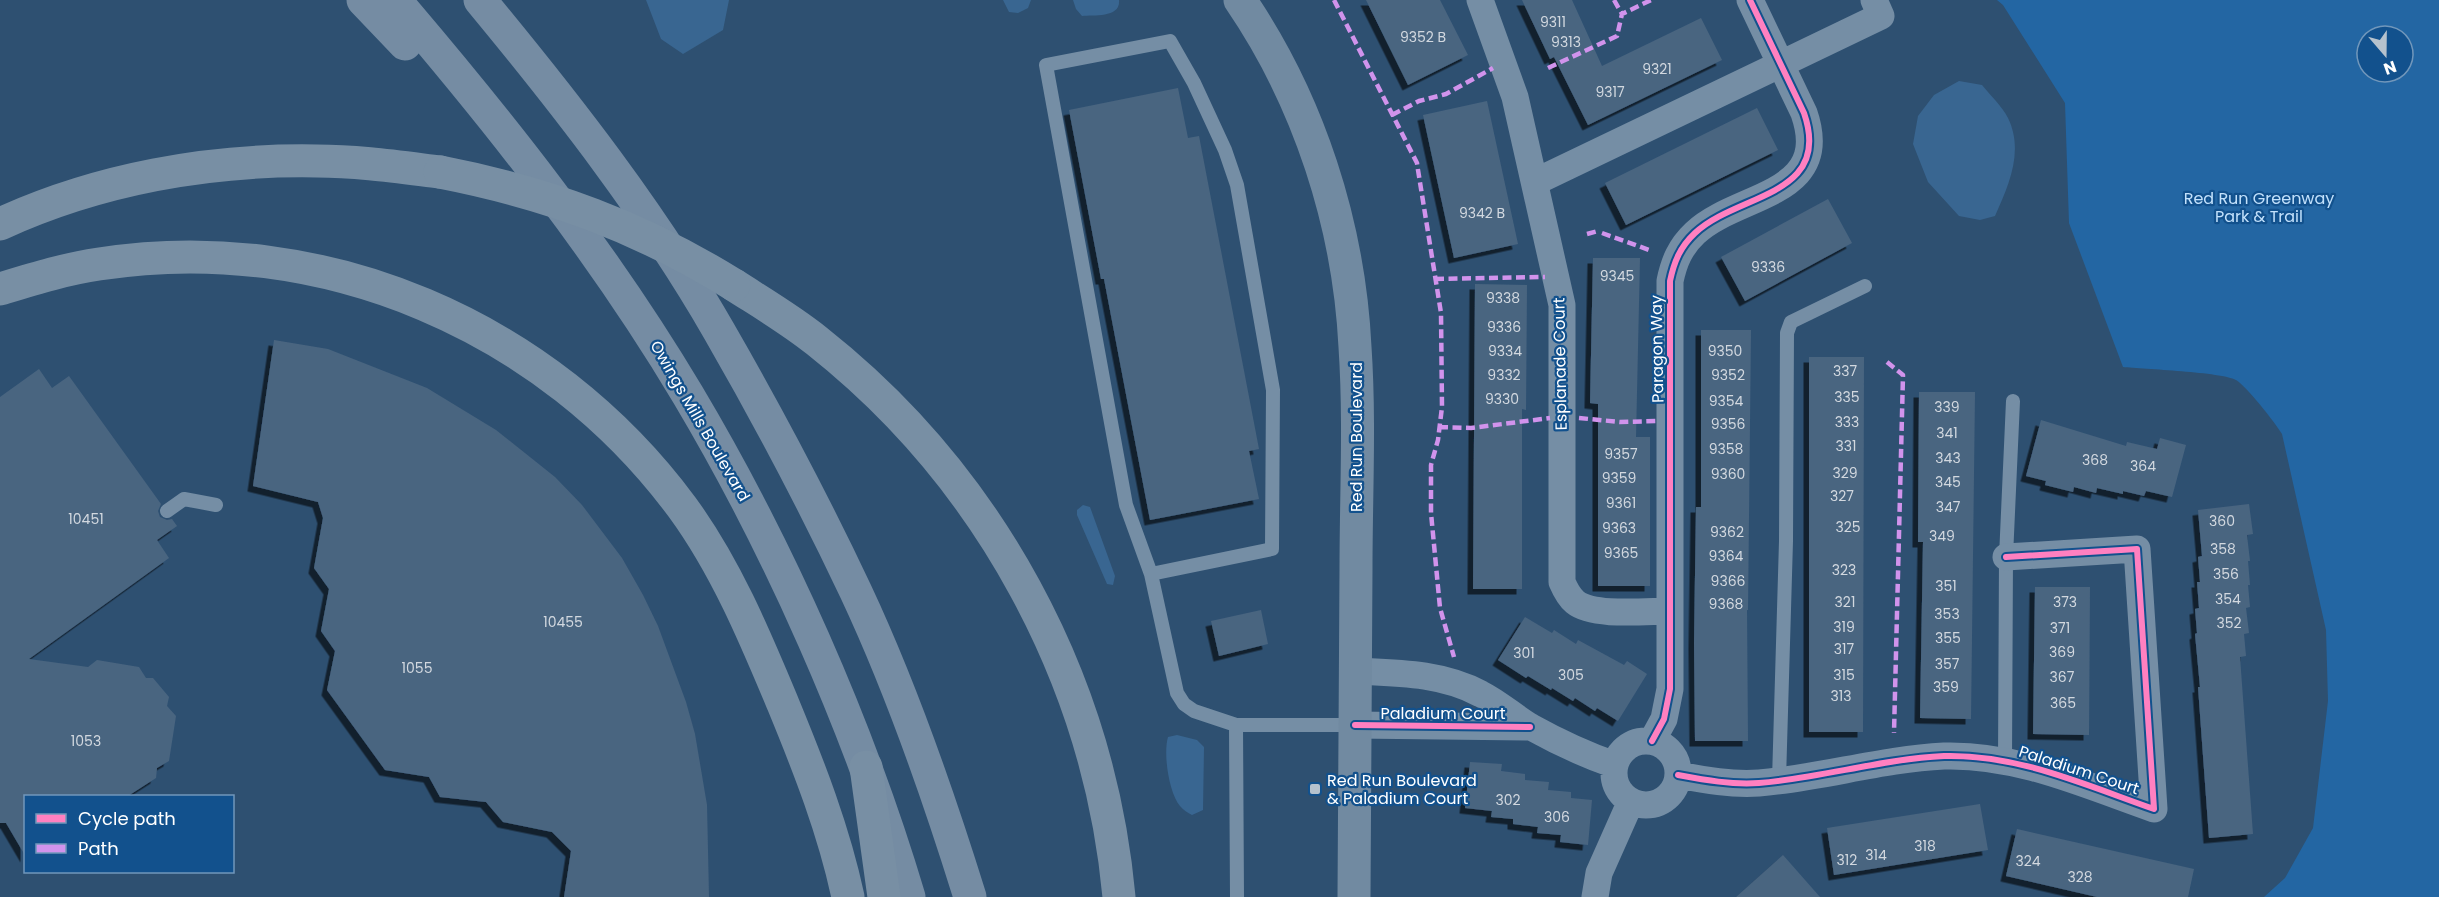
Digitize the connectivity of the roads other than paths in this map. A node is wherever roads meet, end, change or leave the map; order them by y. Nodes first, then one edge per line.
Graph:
1 (363, 0) edge
2 (395, 0) edge
3 (480, 0) edge
4 (1240, 0) edge
5 (1480, 0) edge
6 (1750, 0) edge
7 (1874, 0) edge
8 (1781, 64) junction
9 (484, 107) junction
10 (1535, 182) junction
11 (0, 224) edge
12 (1865, 286) dead end
13 (0, 289) edge
14 (2013, 400) dead end
15 (216, 505) dead end
16 (167, 511) dead end
17 (2006, 556) junction
18 (1151, 574) junction
19 (1670, 611) junction
20 (1355, 672) junction
21 (1236, 725) junction
22 (1355, 726) junction
23 (1530, 727) junction
24 (1652, 741) junction
25 (2005, 759) junction
26 (1615, 765) junction
27 (866, 767) junction
28 (1678, 775) junction
29 (1779, 780) junction
30 (1631, 801) junction
31 (848, 897) edge
32 (884, 897) edge
33 (909, 897) edge
34 (970, 897) edge
35 (1119, 897) edge
36 (1237, 897) edge
37 (1354, 897) edge
38 (1595, 897) edge

1 - 9 main road
2 - 9 main road, Owings Mills Boulevard
3 - 34 main road
4 - 20 main road, Red Run Boulevard
5 - 10 street, Esplanade Court
6 - 8 street, Paragon Way
7 - 8 street
8 - 10 street
8 - 19 street, Paragon Way
9 - 27 main road, Owings Mills Boulevard
10 - 19 street, Esplanade Court
11 - 35 highway, bridge
12 - 29 lane
13 - 31 highway
14 - 17 lane
15 - 16 lane
17 - 25 lane
17 - 25 street, Paladium Court
18 - 18 lane
18 - 21 lane
19 - 24 street, Paragon Way
20 - 22 main road, Red Run Boulevard
20 - 23 street, Paladium Court
21 - 22 lane
21 - 36 lane
22 - 23 street, Paladium Court
22 - 37 main road, Red Run Boulevard
23 - 26 street, Paladium Court
24 - 26 street
24 - 28 street
25 - 29 street, Paladium Court
26 - 30 street
27 - 32 highway
27 - 33 main road, Owings Mills Boulevard
28 - 29 street, Paladium Court
28 - 30 street
30 - 38 street

